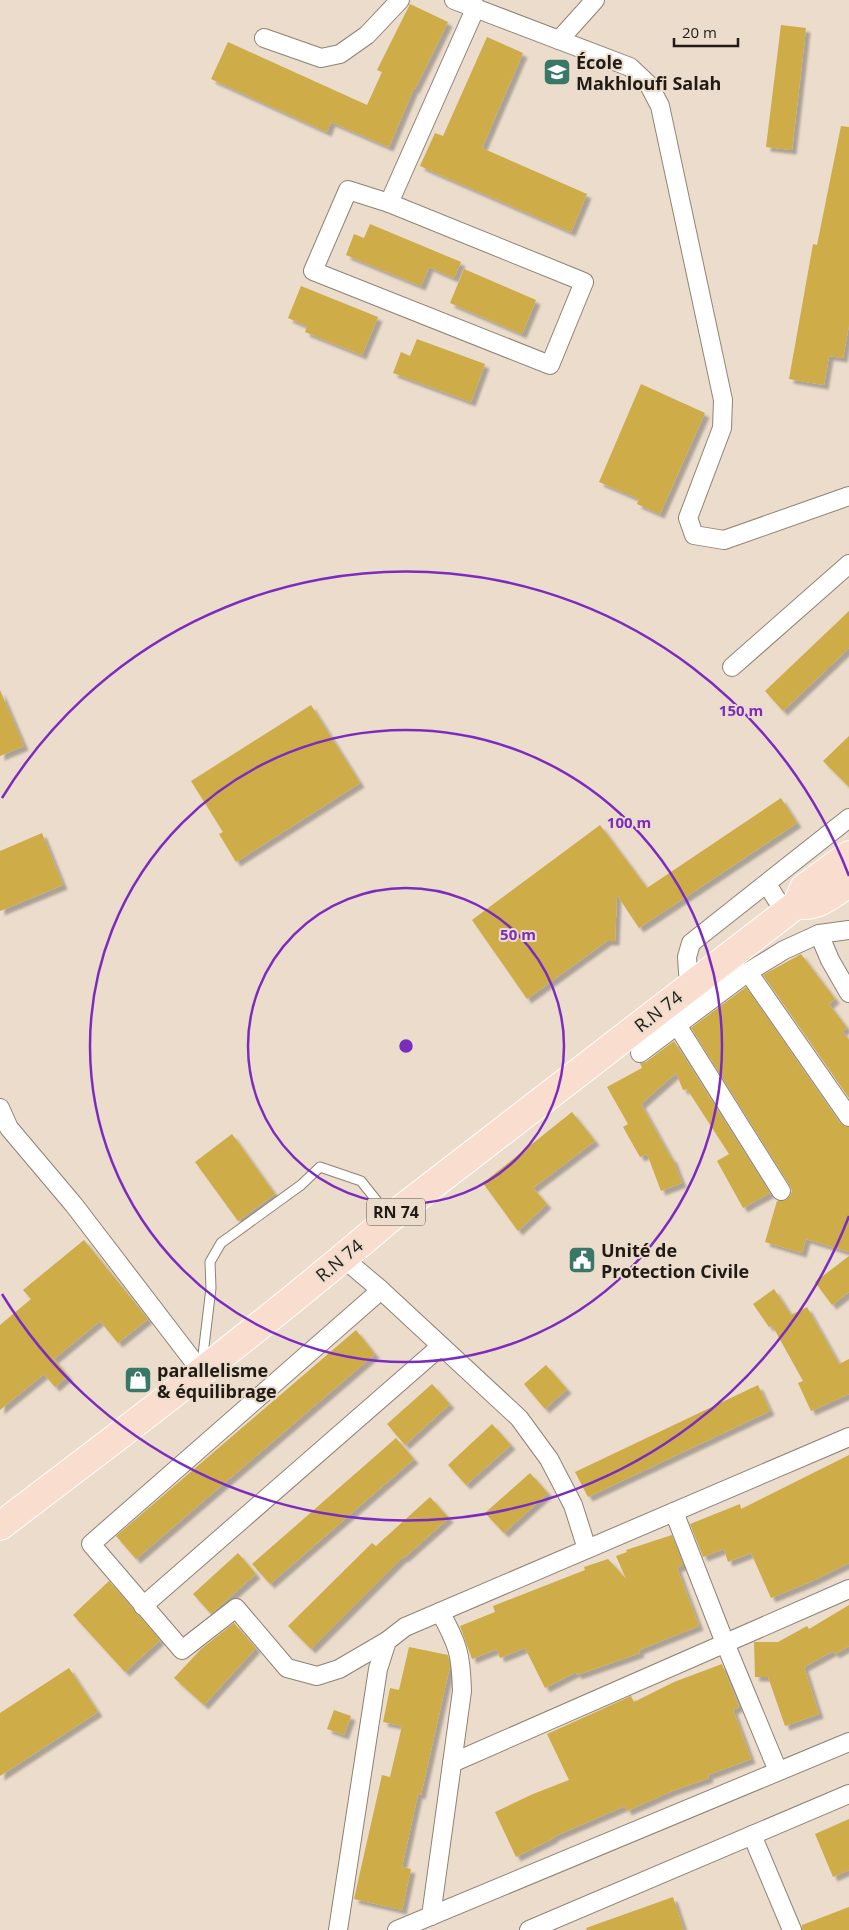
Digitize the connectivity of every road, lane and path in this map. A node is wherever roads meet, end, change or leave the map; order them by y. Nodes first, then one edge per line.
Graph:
1 (400, 0) edge
2 (454, 0) edge
3 (595, 0) edge
4 (476, 7) junction
5 (264, 38) dead end
6 (559, 40) junction
7 (389, 203) junction
8 (849, 496) edge
9 (849, 564) edge
10 (732, 667) dead end
11 (849, 818) edge
12 (849, 854) edge
13 (849, 883) edge
14 (767, 884) junction
15 (791, 909) junction
16 (849, 930) edge
17 (819, 934) junction
18 (748, 972) junction
19 (689, 987) junction
20 (849, 992) edge
21 (676, 1025) junction
22 (640, 1053) dead end
23 (0, 1108) edge
24 (849, 1117) edge
25 (781, 1191) dead end
26 (390, 1218) junction
27 (342, 1258) junction
28 (381, 1290) junction
29 (441, 1346) junction
30 (201, 1371) junction
31 (849, 1437) edge
32 (674, 1512) junction
33 (0, 1526) edge
34 (587, 1549) junction
35 (849, 1589) edge
36 (143, 1606) junction
37 (440, 1612) junction
38 (387, 1642) junction
39 (725, 1643) junction
40 (849, 1742) edge
41 (452, 1763) junction
42 (778, 1771) junction
43 (849, 1794) edge
44 (752, 1835) junction
45 (431, 1916) junction
46 (338, 1930) edge
47 (397, 1930) edge
48 (529, 1930) edge
49 (792, 1930) edge

1 - 5 street
2 - 4 street
3 - 6 street
4 - 6 street
4 - 7 street
6 - 8 street
7 - 7 street
9 - 10 street
11 - 14 street
12 - 15 main road, R.N 74 / RN 74
13 - 15 main road
14 - 15 street
14 - 19 street
15 - 19 main road, R.N 74 / RN 74
16 - 17 street
17 - 18 street
17 - 20 street
18 - 21 street
18 - 24 street
19 - 26 main road, R.N 74 / RN 74
21 - 22 street
21 - 25 street
23 - 30 street
26 - 27 main road, R.N 74 / RN 74
26 - 30 lane
27 - 28 street
27 - 30 main road, R.N 74 / RN 74
28 - 29 street
28 - 36 street
29 - 34 street
29 - 36 street
30 - 33 main road, R.N 74 / RN 74
31 - 32 street
32 - 34 street
32 - 39 street
34 - 37 street
35 - 39 street
36 - 38 street
37 - 38 street
37 - 41 street
38 - 46 street
39 - 41 street
39 - 42 street
40 - 42 street
41 - 45 street
42 - 45 street
43 - 44 street
44 - 48 street
44 - 49 street
45 - 47 street

